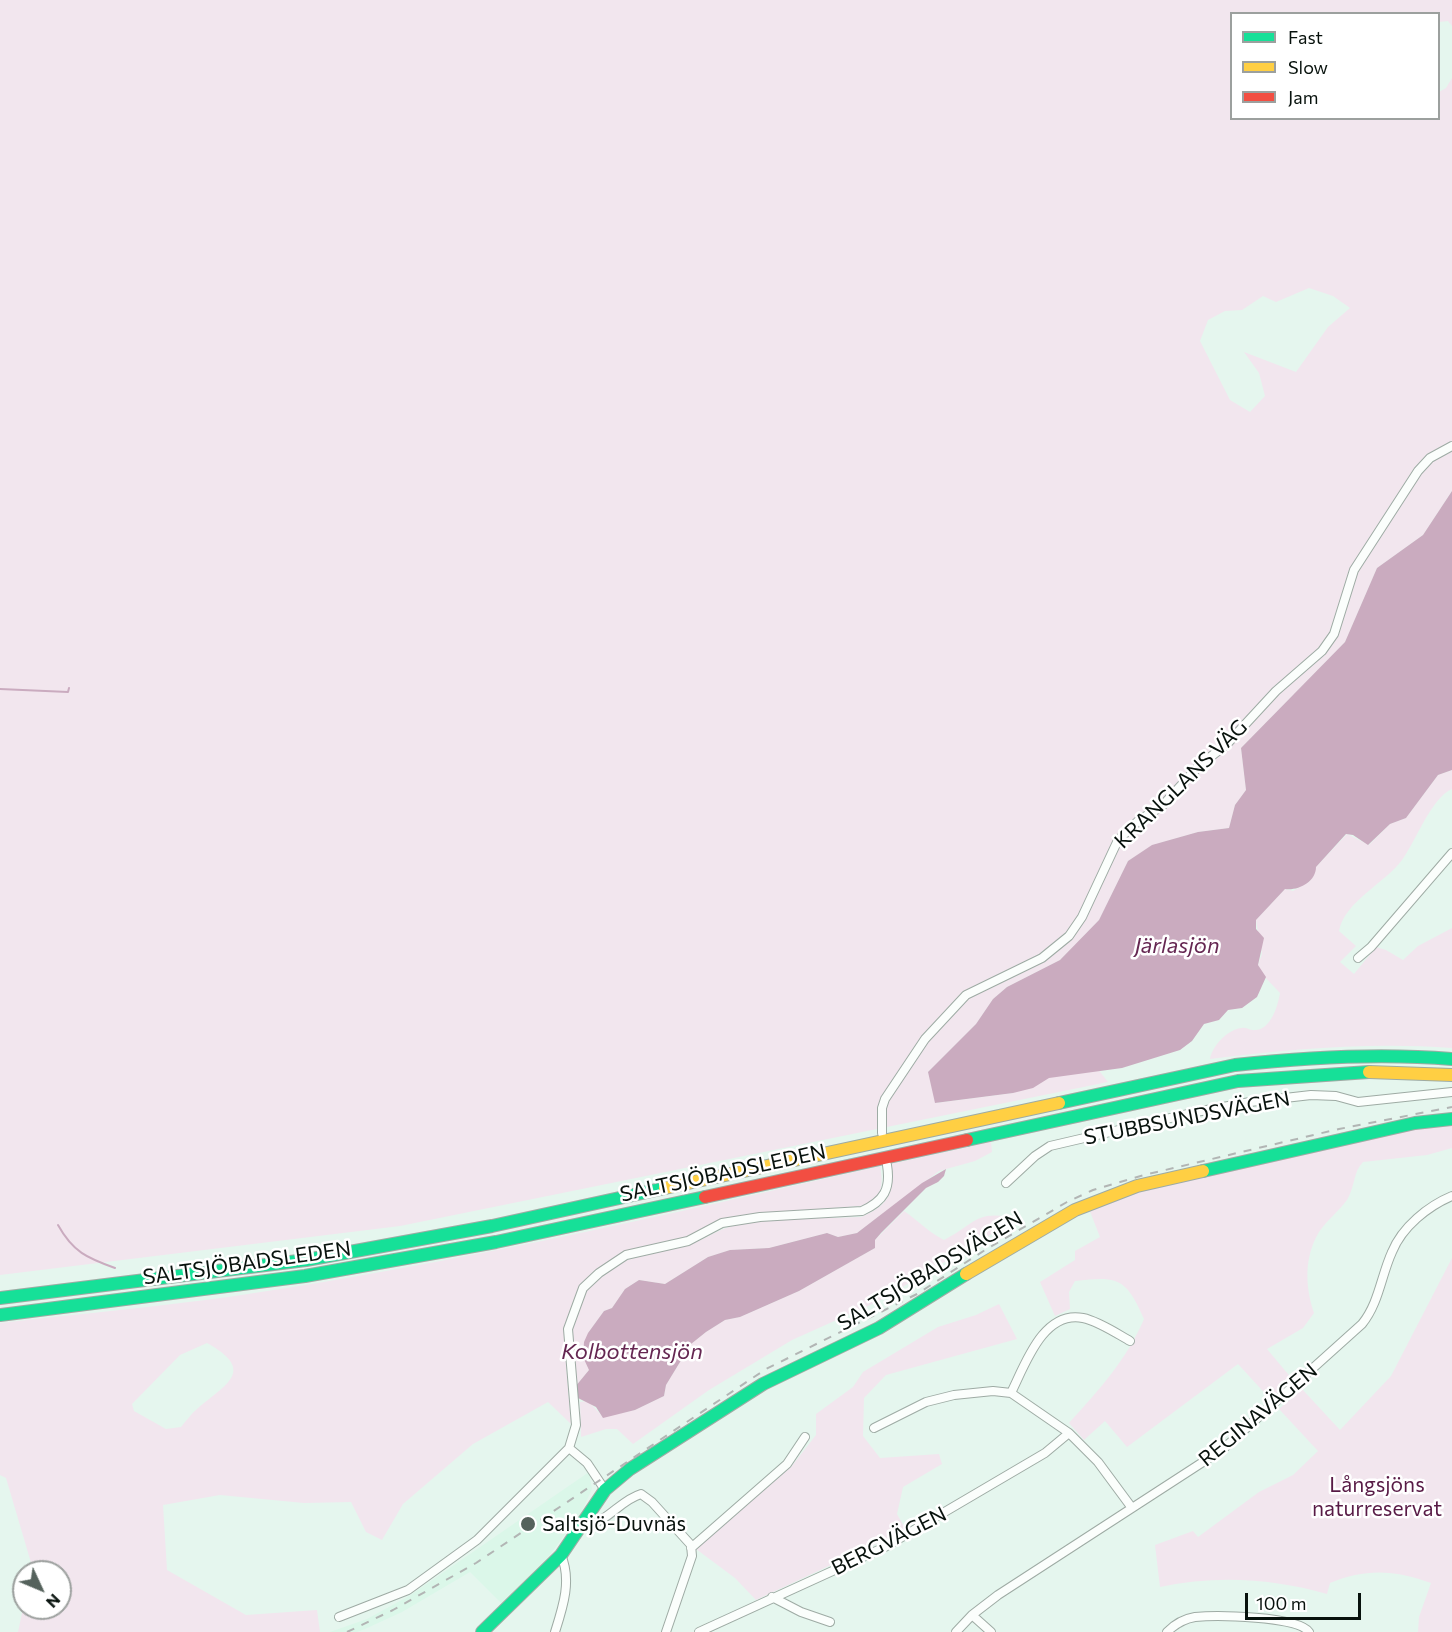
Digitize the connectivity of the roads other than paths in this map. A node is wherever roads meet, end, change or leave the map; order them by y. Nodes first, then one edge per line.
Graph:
1 (1452, 446) edge
2 (1452, 853) edge
3 (1358, 958) dead end
4 (1452, 1059) edge
5 (1452, 1075) edge
6 (1452, 1092) edge
7 (1452, 1119) edge
8 (882, 1133) dead end
9 (887, 1165) dead end
10 (1006, 1183) dead end
11 (1452, 1196) edge
12 (0, 1298) edge
13 (0, 1315) edge
14 (1130, 1341) dead end
15 (1011, 1393) junction
16 (874, 1428) dead end
17 (1069, 1433) junction
18 (805, 1437) dead end
19 (569, 1448) junction
20 (605, 1490) junction
21 (1132, 1508) junction
22 (584, 1521) junction
23 (691, 1548) junction
24 (561, 1555) junction
25 (772, 1597) junction
26 (972, 1615) junction
27 (339, 1617) dead end
28 (830, 1622) dead end
29 (482, 1632) edge
30 (555, 1632) edge
31 (666, 1632) edge
32 (699, 1632) edge
33 (956, 1632) edge
34 (991, 1632) edge
35 (1167, 1632) edge
36 (1309, 1632) edge

1 - 8 street, KRANGLANS VÄG
2 - 3 street
4 - 12 main road, SALTSJÖBADSLEDEN
5 - 13 main road, SALTSJÖBADSLEDEN
6 - 10 street, STUBBSUNDSVÄGEN
7 - 20 main road, SALTSJÖBADSVÄGEN
9 - 19 street
11 - 21 street, REGINAVÄGEN
14 - 15 street
15 - 16 street
15 - 17 street
17 - 21 street
17 - 25 street, BERGVÄGEN
18 - 23 street
19 - 20 street
19 - 27 street
20 - 22 main road, SALTSJÖBADSVÄGEN
21 - 26 street, REGINAVÄGEN
22 - 23 street
22 - 24 main road, SALTSJÖBADSVÄGEN
23 - 31 street
24 - 29 main road, SALTSJÖBADSVÄGEN
24 - 30 street
25 - 28 street
25 - 32 street, BERGVÄGEN
26 - 33 street, REGINAVÄGEN
26 - 34 street
35 - 36 street

